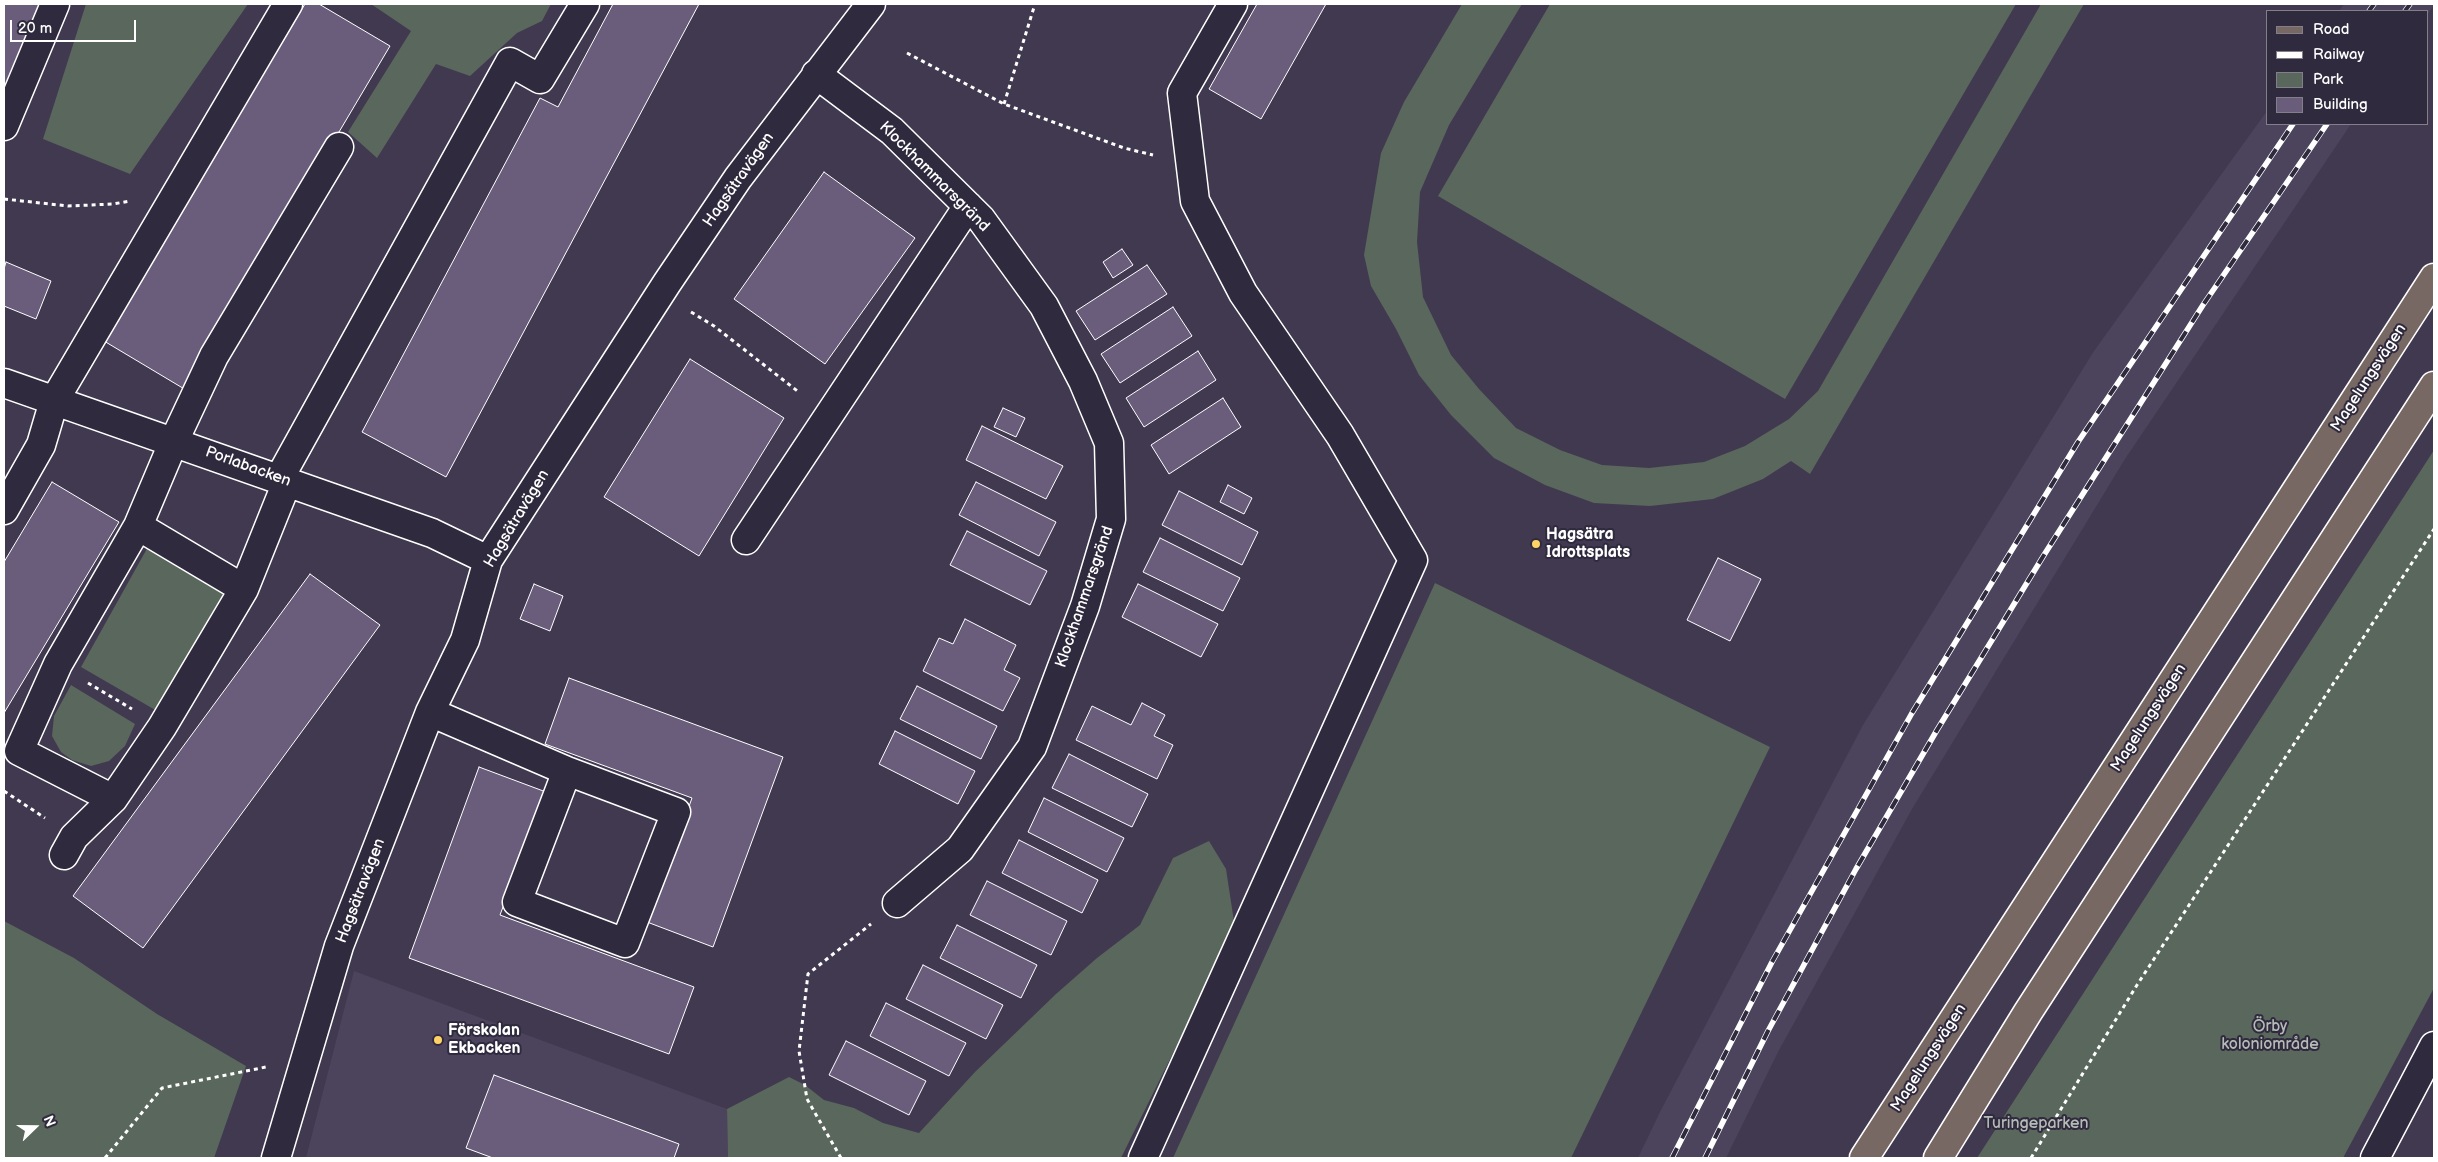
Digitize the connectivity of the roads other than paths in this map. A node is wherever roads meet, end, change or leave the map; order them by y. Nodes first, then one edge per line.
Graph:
1 (55, 4) edge
2 (288, 4) edge
3 (585, 4) edge
4 (871, 4) edge
5 (1233, 4) edge
6 (816, 74) junction
7 (465, 104) dead end
8 (4, 126) edge
9 (339, 147) dead end
10 (968, 206) junction
11 (2434, 278) edge
12 (4, 382) edge
13 (2434, 386) edge
14 (54, 401) junction
15 (174, 441) junction
16 (278, 479) junction
17 (4, 510) edge
18 (138, 526) junction
19 (746, 540) dead end
20 (488, 560) junction
21 (244, 589) junction
22 (430, 712) junction
23 (11, 756) edge
24 (567, 771) junction
25 (113, 799) junction
26 (69, 846) road end
27 (897, 902) road end
28 (2434, 1046) edge
29 (276, 1158) edge
30 (1143, 1158) edge
31 (1864, 1158) edge
32 (1938, 1158) edge
33 (2375, 1158) edge

1 - 8 street
2 - 14 street
3 - 16 street
4 - 6 street, Hagsätravägen
5 - 30 street
6 - 10 street, Klockhammarsgränd
6 - 20 street, Hagsätravägen
7 - 16 street
9 - 15 street
10 - 19 street
10 - 27 street, Klockhammarsgränd
11 - 31 main road, Magelungsvägen
12 - 14 street, Porlabacken
13 - 32 main road
14 - 15 street, Porlabacken
14 - 17 street
15 - 16 street, Porlabacken
15 - 18 street
16 - 20 street, Porlabacken
16 - 21 street
18 - 21 street
18 - 23 street
20 - 22 street, Hagsätravägen
21 - 25 street
22 - 24 street
22 - 29 street, Hagsätravägen
23 - 25 street
24 - 24 street
25 - 26 street
28 - 33 street

